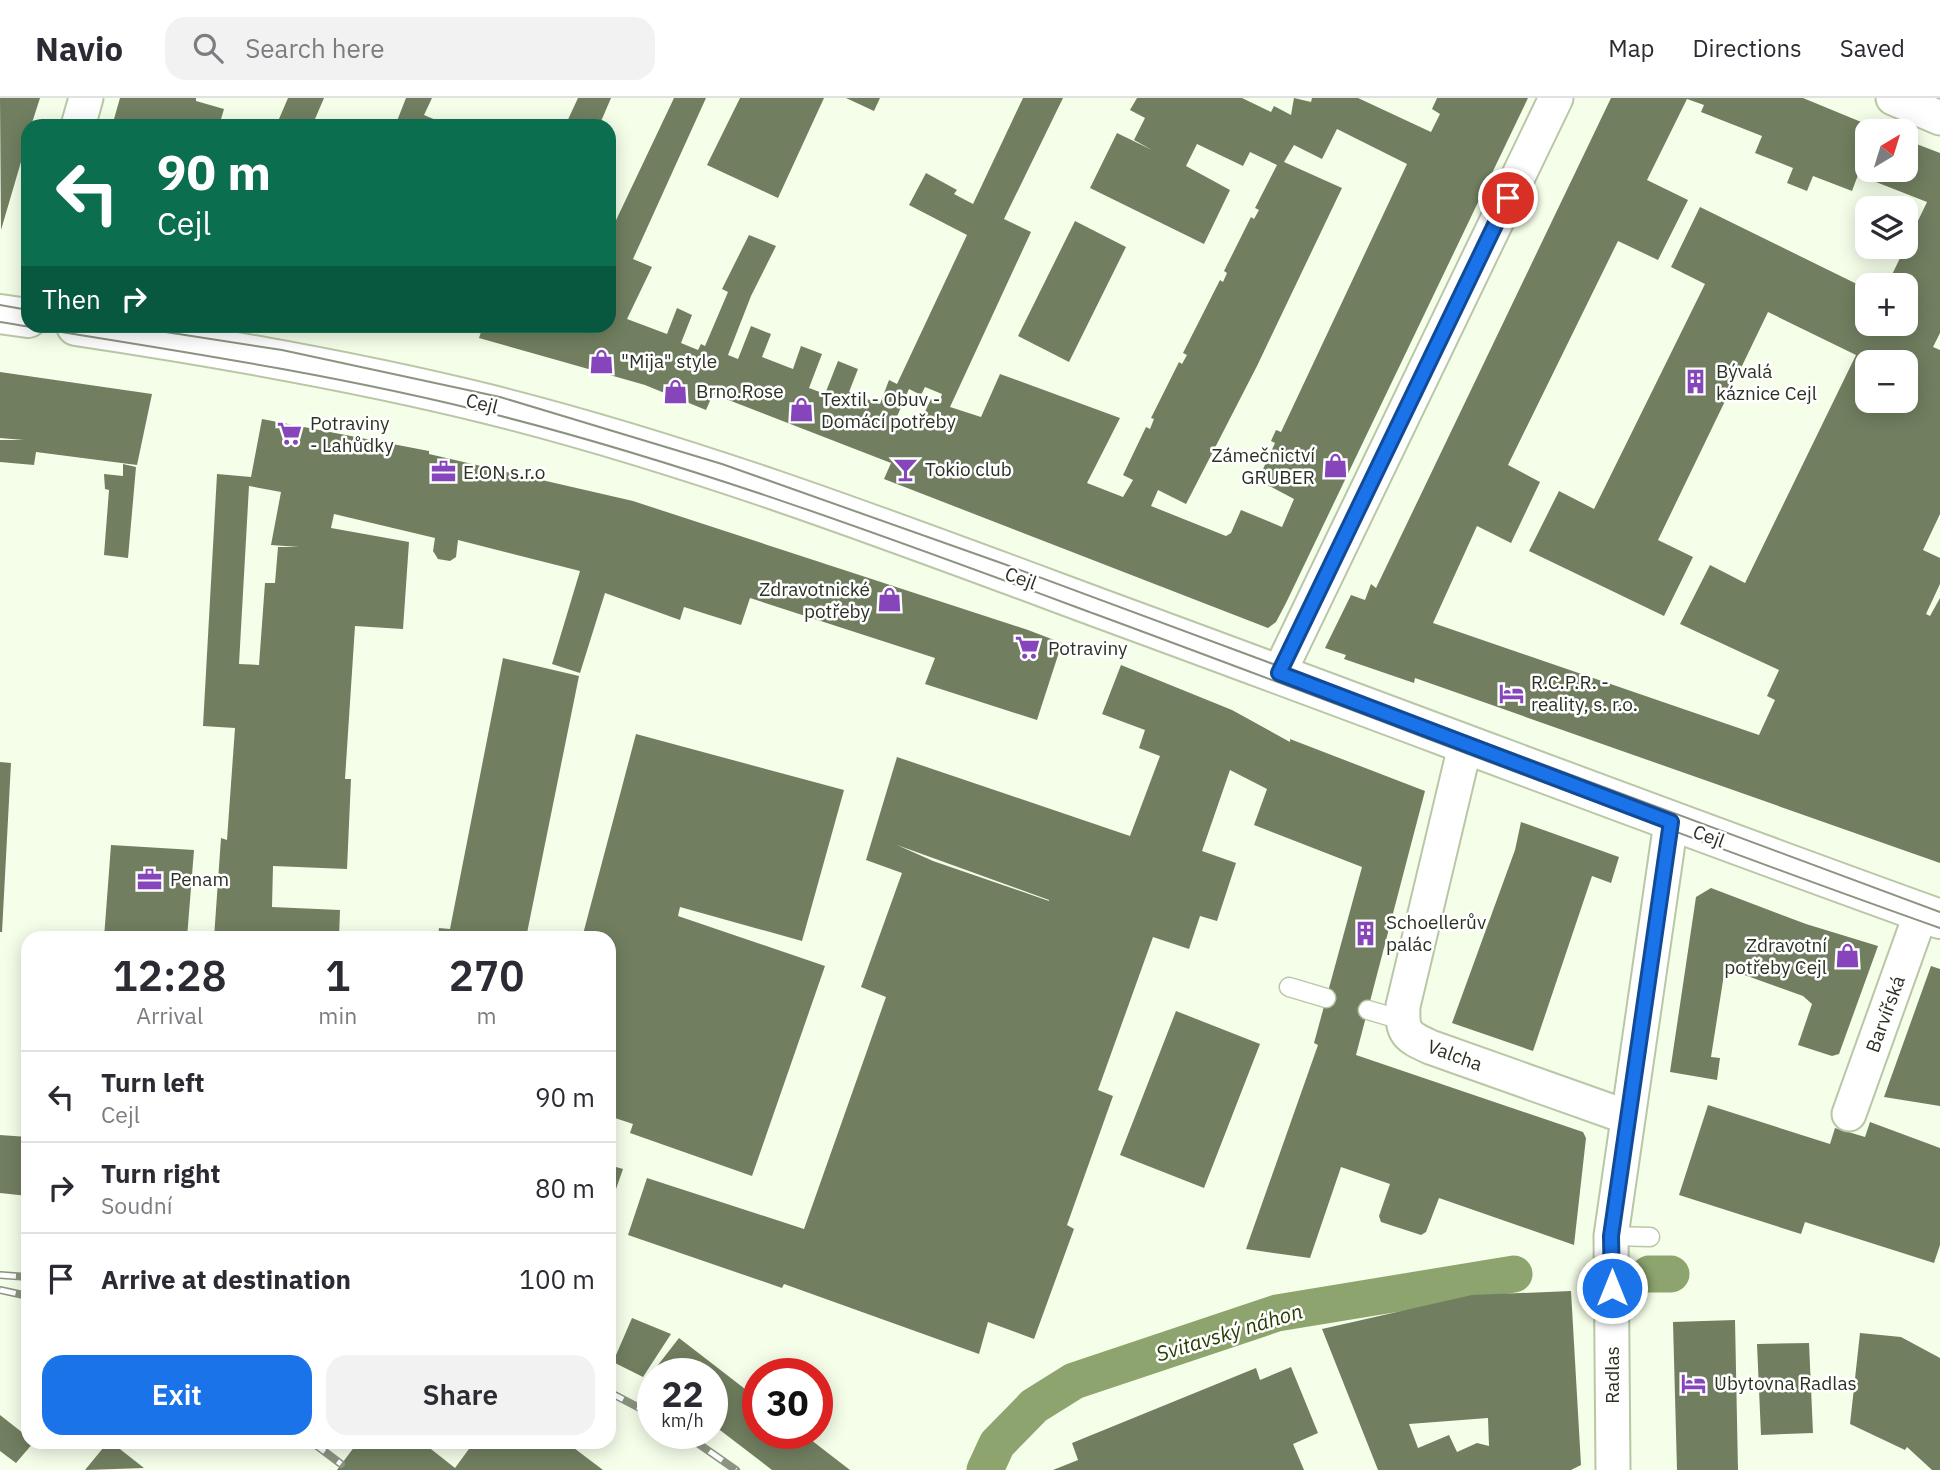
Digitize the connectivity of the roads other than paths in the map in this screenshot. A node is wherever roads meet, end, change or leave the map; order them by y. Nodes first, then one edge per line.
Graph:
1 (86, 98) edge
2 (1556, 98) edge
3 (1893, 98) edge
4 (1940, 118) edge
5 (80, 119) edge
6 (121, 333) edge
7 (1279, 673) junction
8 (1465, 746) junction
9 (1671, 822) junction
10 (1931, 916) edge
11 (1289, 987) dead end
12 (1326, 998) dead end
13 (1368, 1010) dead end
14 (1406, 1029) junction
15 (1849, 1114) dead end
16 (1627, 1117) junction
17 (1611, 1236) junction
18 (1650, 1237) dead end
19 (1613, 1470) edge

1 - 5 street
2 - 7 street
3 - 4 street
6 - 7 street, Cejl
7 - 8 street, Cejl
8 - 9 street, Cejl
8 - 14 street
9 - 10 street, Cejl
9 - 16 street, Radlas
10 - 15 street, Barvířská
11 - 12 lane
13 - 14 lane
14 - 16 street, Valcha
16 - 17 street, Radlas
17 - 18 lane
17 - 19 street, Radlas

